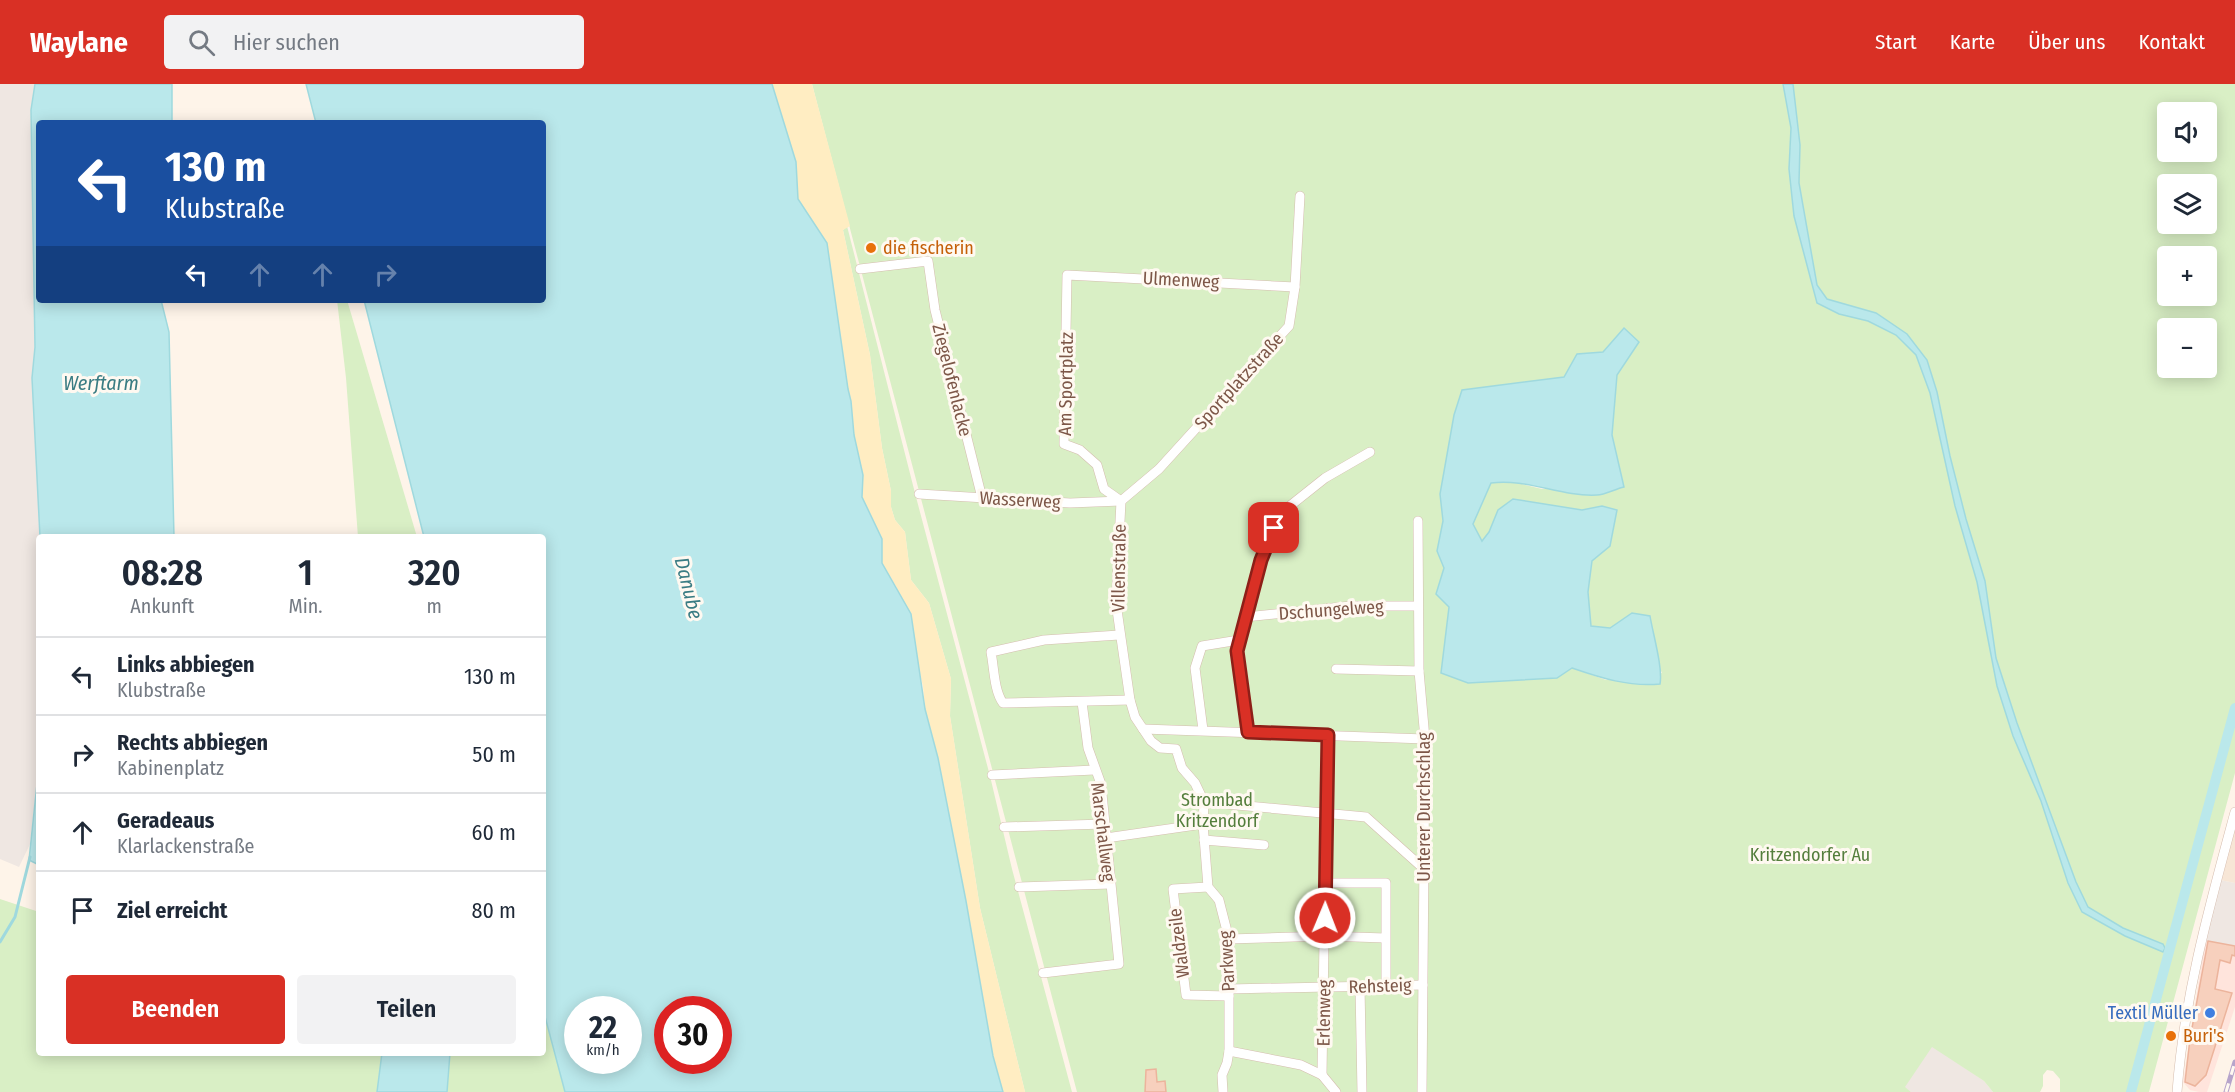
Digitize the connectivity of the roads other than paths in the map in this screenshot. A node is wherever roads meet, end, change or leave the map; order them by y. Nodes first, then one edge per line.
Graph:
1 (1300, 196) dead end
2 (860, 269) dead end
3 (1067, 274) joint
4 (1295, 287) junction
5 (1370, 452) dead end
6 (919, 494) dead end
7 (982, 498) junction
8 (1121, 501) junction
9 (1418, 521) dead end
10 (1417, 606) junction
11 (1245, 618) junction
12 (1119, 634) junction
13 (1239, 640) junction
14 (1336, 669) dead end
15 (1419, 671) junction
16 (1130, 699) junction
17 (1082, 702) junction
18 (1143, 729) junction
19 (1203, 730) junction
20 (1248, 732) junction
21 (1328, 735) junction
22 (1425, 739) junction
23 (1094, 770) junction
24 (992, 775) dead end
25 (1204, 802) junction
26 (2235, 812) edge
27 (1326, 814) junction
28 (1104, 824) junction
29 (1203, 824) junction
30 (1004, 828) dead end
31 (1106, 838) junction
32 (1204, 840) junction
33 (1264, 845) dead end
34 (1424, 869) junction
35 (1325, 883) junction
36 (1110, 884) junction
37 (1208, 887) junction
38 (1019, 888) dead end
39 (1325, 936) junction
40 (1385, 938) junction
41 (1228, 939) junction
42 (1043, 973) dead end
43 (1424, 985) junction
44 (1386, 986) junction
45 (1325, 987) junction
46 (1360, 987) junction
47 (1229, 992) junction
48 (1186, 995) joint
49 (1228, 1051) junction
50 (1322, 1075) junction
51 (1223, 1092) edge
52 (1336, 1092) edge
53 (1362, 1092) edge
54 (1422, 1092) edge
55 (2177, 1092) edge

1 - 4 street, Sportplatzstraße
2 - 7 street, Ziegelofenlacke
3 - 4 street, Ulmenweg
3 - 8 street, Am Sportplatz
4 - 8 street, Sportplatzstraße
5 - 11 street
6 - 7 street, Wasserweg
7 - 8 street, Wasserweg
8 - 12 street, Villenstraße
9 - 10 street, Unterer Durchschlag
10 - 11 street, Dschungelweg
10 - 15 street, Unterer Durchschlag
11 - 13 street
12 - 16 street, Villenstraße
12 - 17 street
13 - 19 street
13 - 20 street
14 - 15 street
15 - 22 street, Unterer Durchschlag
16 - 17 street
16 - 18 street, Villenstraße
17 - 23 street, Marschallweg
18 - 19 street
18 - 25 street
19 - 20 street
20 - 21 street
21 - 22 street
21 - 27 street, Erlenweg
22 - 34 street, Unterer Durchschlag
23 - 24 street
23 - 28 street, Marschallweg
25 - 27 street
25 - 29 street, Parkweg
26 - 55 street
27 - 34 street
27 - 35 street, Erlenweg
28 - 30 street
28 - 31 street, Marschallweg
29 - 31 street
29 - 32 street, Parkweg
31 - 36 street, Marschallweg
32 - 33 street
32 - 37 street, Parkweg
34 - 43 street, Unterer Durchschlag
35 - 39 street, Erlenweg
35 - 40 street
36 - 38 street
36 - 42 street, Marschallweg
37 - 41 street, Parkweg
37 - 48 street, Waldzeile
39 - 40 street
39 - 41 street
39 - 45 street, Erlenweg
40 - 44 street
41 - 47 street, Parkweg
43 - 44 street, Rehsteig
43 - 54 street, Unterer Durchschlag
44 - 46 street, Rehsteig
45 - 46 street, Rehsteig
45 - 47 street, Rehsteig
45 - 50 street, Erlenweg
46 - 53 street
47 - 48 street, Rehsteig
47 - 49 street, Parkweg
49 - 50 street
49 - 51 street, Parkweg
50 - 52 street

